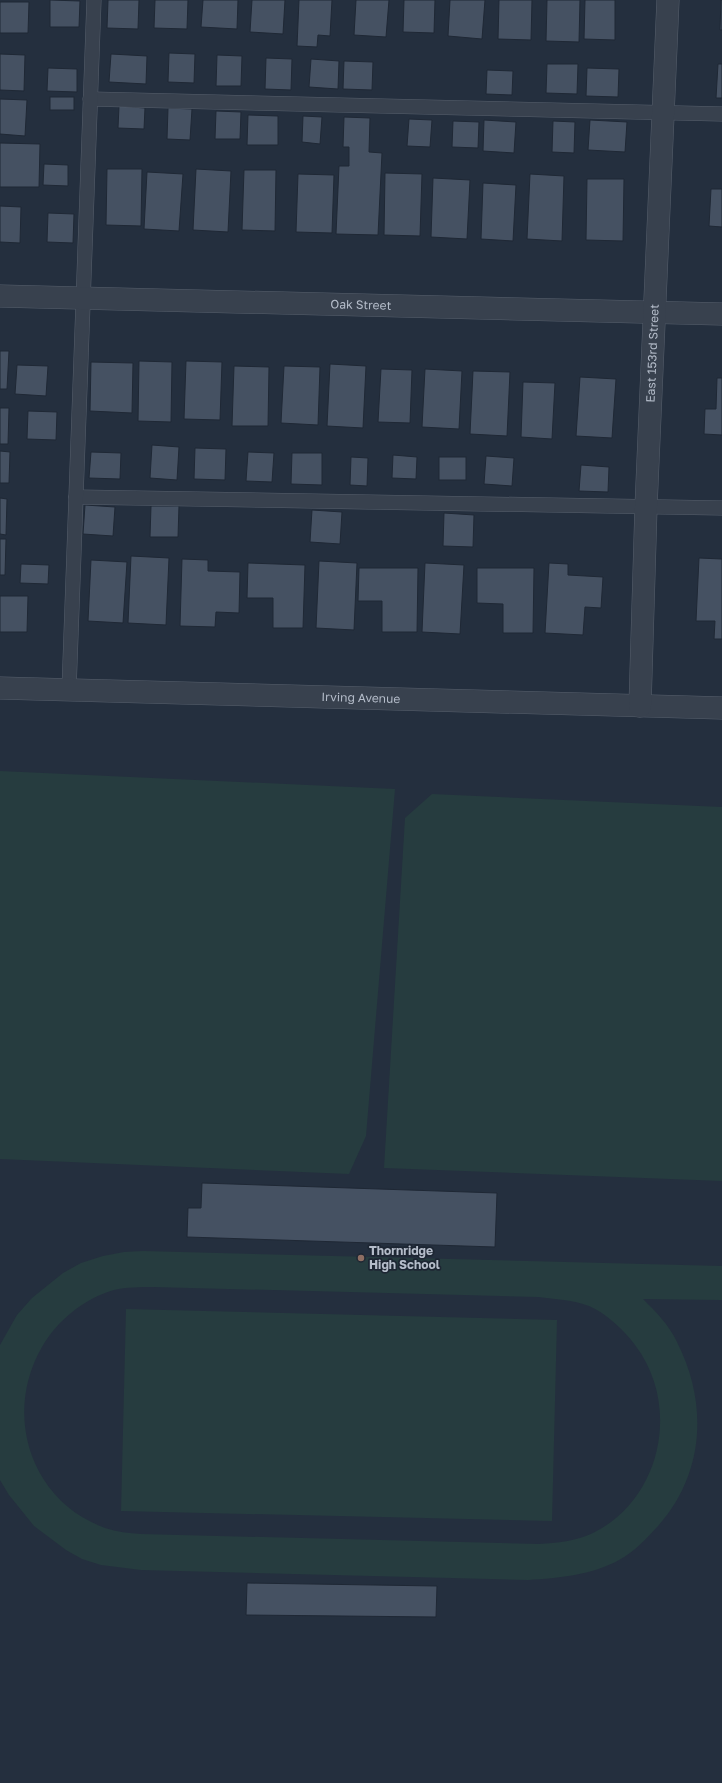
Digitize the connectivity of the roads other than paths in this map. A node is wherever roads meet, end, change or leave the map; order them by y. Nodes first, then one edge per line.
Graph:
1 (94, 0) edge
2 (668, 0) edge
3 (90, 99) junction
4 (663, 112) junction
5 (722, 114) edge
6 (0, 296) edge
7 (83, 298) junction
8 (654, 312) junction
9 (722, 314) edge
10 (76, 497) junction
11 (646, 506) junction
12 (722, 508) edge
13 (0, 688) edge
14 (69, 690) junction
15 (640, 706) junction
16 (722, 708) edge

1 - 3 lane
2 - 4 street, East 153rd Street
3 - 4 lane
3 - 7 lane
4 - 5 lane
4 - 8 street, East 153rd Street
6 - 7 street, Oak Street
7 - 8 street, Oak Street
7 - 10 lane
8 - 9 street, Oak Street
8 - 11 street, East 153rd Street
10 - 11 lane
10 - 14 lane
11 - 12 lane
11 - 15 street, East 153rd Street
13 - 14 street, Irving Avenue
14 - 15 street, Irving Avenue
15 - 16 street, Irving Avenue

